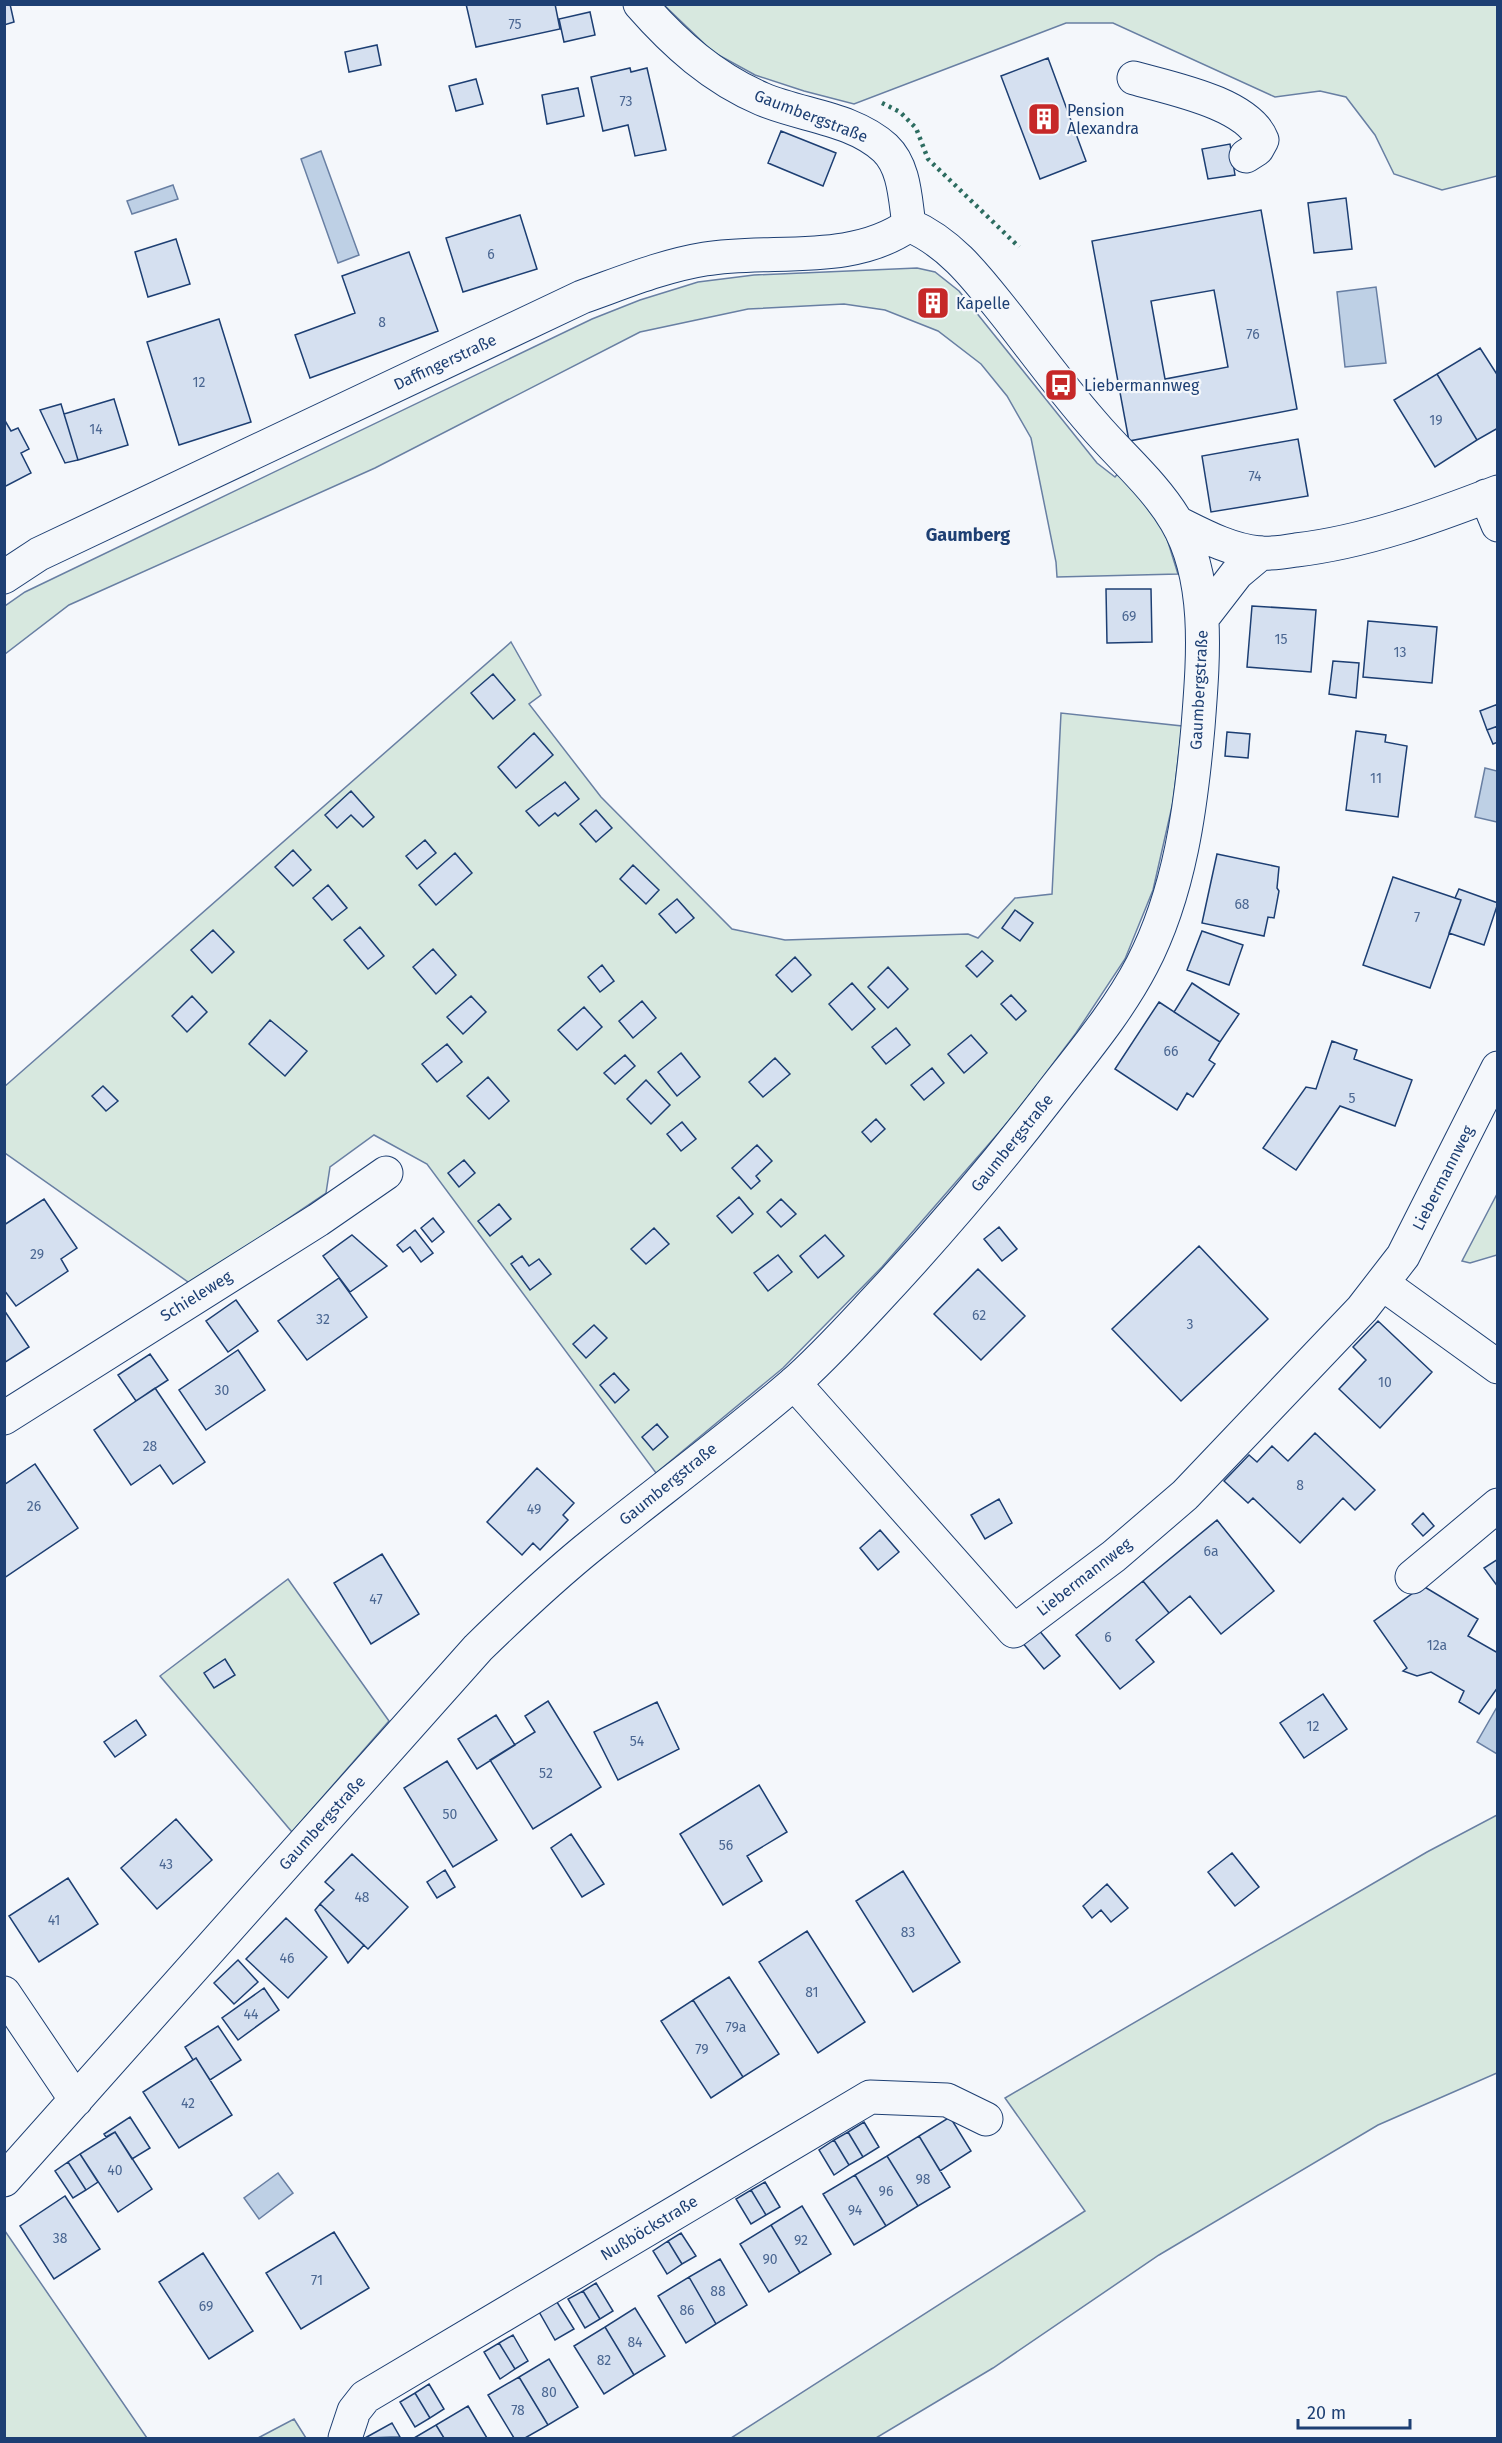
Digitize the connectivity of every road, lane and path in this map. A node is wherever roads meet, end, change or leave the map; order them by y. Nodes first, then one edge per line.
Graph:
1 (640, 4) edge
2 (1134, 78) dead end
3 (1246, 156) dead end
4 (909, 225) junction
5 (1494, 505) edge
6 (1178, 523) junction
7 (1261, 554) junction
8 (4, 577) edge
9 (1203, 617) junction
10 (1497, 1068) edge
11 (386, 1173) dead end
12 (1383, 1284) junction
13 (1497, 1367) edge
14 (794, 1383) junction
15 (4, 1418) edge
16 (1497, 1505) edge
17 (1412, 1577) dead end
18 (4, 1993) edge
19 (76, 2100) junction
20 (986, 2119) dead end
21 (4, 2180) edge
22 (345, 2439) edge

1 - 4 street, Gaumbergstraße
2 - 3 street
4 - 6 street, Gaumbergstraße
4 - 8 street, Daffingerstraße
5 - 7 street
6 - 7 street
6 - 9 street, Gaumbergstraße
7 - 9 street
9 - 14 street, Gaumbergstraße
10 - 12 street, Liebermannweg
11 - 15 street, Schieleweg
12 - 13 street
12 - 14 street, Liebermannweg
14 - 19 street, Gaumbergstraße
16 - 17 street
18 - 19 street
19 - 21 street, Gaumbergstraße
20 - 22 street, Nußböckstraße

